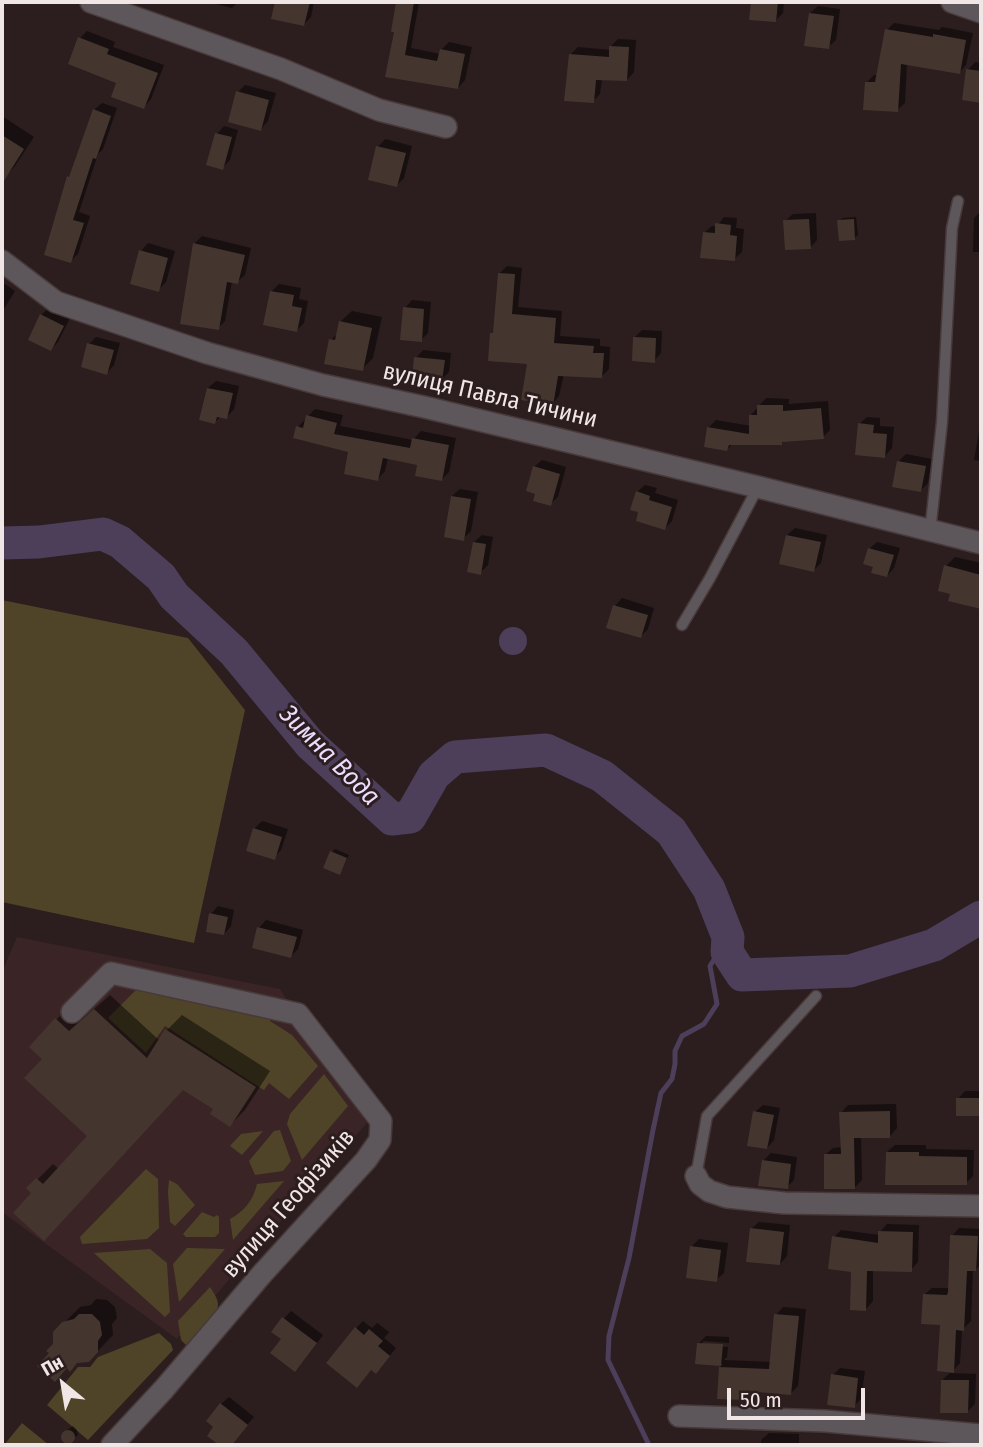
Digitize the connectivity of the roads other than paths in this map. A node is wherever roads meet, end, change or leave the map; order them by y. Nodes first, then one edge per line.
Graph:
1 (91, 2) edge
2 (952, 2) edge
3 (981, 12) edge
4 (446, 127) dead end
5 (958, 201) dead end
6 (2, 261) edge
7 (758, 487) junction
8 (930, 531) junction
9 (981, 543) edge
10 (682, 625) dead end
11 (816, 996) dead end
12 (72, 1012) dead end
13 (696, 1176) joint
14 (981, 1206) edge
15 (679, 1416) dead end
16 (981, 1434) edge
17 (111, 1445) edge

1 - 4 street
2 - 3 street
5 - 8 lane
6 - 7 street, вулиця Павла Тичини
7 - 8 street, вулиця Павла Тичини
7 - 10 lane
8 - 9 street, вулиця Павла Тичини
11 - 13 lane
12 - 17 street, вулиця Геофізиків
13 - 14 street
15 - 16 street

